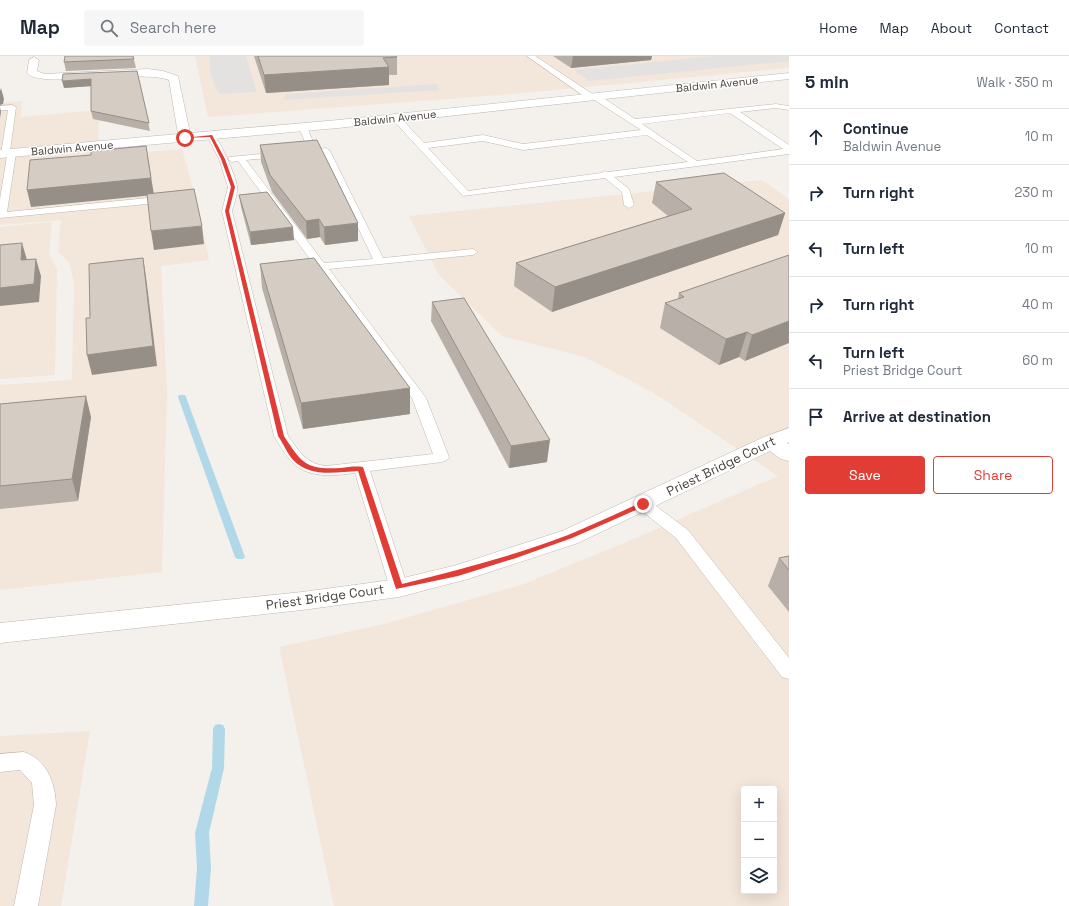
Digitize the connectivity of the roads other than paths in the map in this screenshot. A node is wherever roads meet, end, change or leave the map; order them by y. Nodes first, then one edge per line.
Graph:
1 (530, 56) edge
2 (34, 60) dead end
3 (789, 76) edge
4 (593, 97) junction
5 (0, 108) edge
6 (789, 108) edge
7 (732, 111) junction
8 (396, 118) junction
9 (634, 122) junction
10 (303, 127) junction
11 (649, 132) junction
12 (4, 133) edge
13 (211, 136) junction
14 (185, 138) junction
15 (422, 146) junction
16 (789, 150) edge
17 (313, 152) junction
18 (6, 154) edge
19 (240, 158) junction
20 (223, 159) junction
21 (694, 162) junction
22 (605, 174) junction
23 (170, 199) edge
24 (629, 205) dead end
25 (473, 252) dead end
26 (379, 261) junction
27 (322, 267) junction
28 (783, 443) edge
29 (361, 468) junction
30 (643, 504) junction
31 (399, 588) junction
32 (0, 633) edge
33 (789, 672) edge
34 (0, 763) edge
35 (26, 906) edge

1 - 4 lane
2 - 14 street
3 - 4 street, Baldwin Avenue
4 - 8 street, Baldwin Avenue
4 - 9 lane
5 - 12 lane
6 - 7 lane
7 - 9 lane
7 - 16 lane
8 - 10 street, Baldwin Avenue
8 - 15 lane
9 - 11 lane
10 - 13 street, Baldwin Avenue
10 - 17 lane
11 - 15 lane
11 - 21 lane
12 - 18 lane
13 - 14 street, Baldwin Avenue
13 - 20 lane
14 - 18 street, Baldwin Avenue
15 - 22 lane
16 - 21 lane
17 - 19 lane
17 - 26 lane
18 - 23 lane
19 - 20 lane
19 - 27 lane
20 - 29 lane
21 - 22 lane
22 - 24 lane
25 - 26 lane
26 - 27 lane
27 - 29 lane
28 - 30 street, Priest Bridge Court
29 - 31 lane
30 - 31 street, Priest Bridge Court
30 - 33 lane
31 - 32 street, Priest Bridge Court
34 - 35 lane

